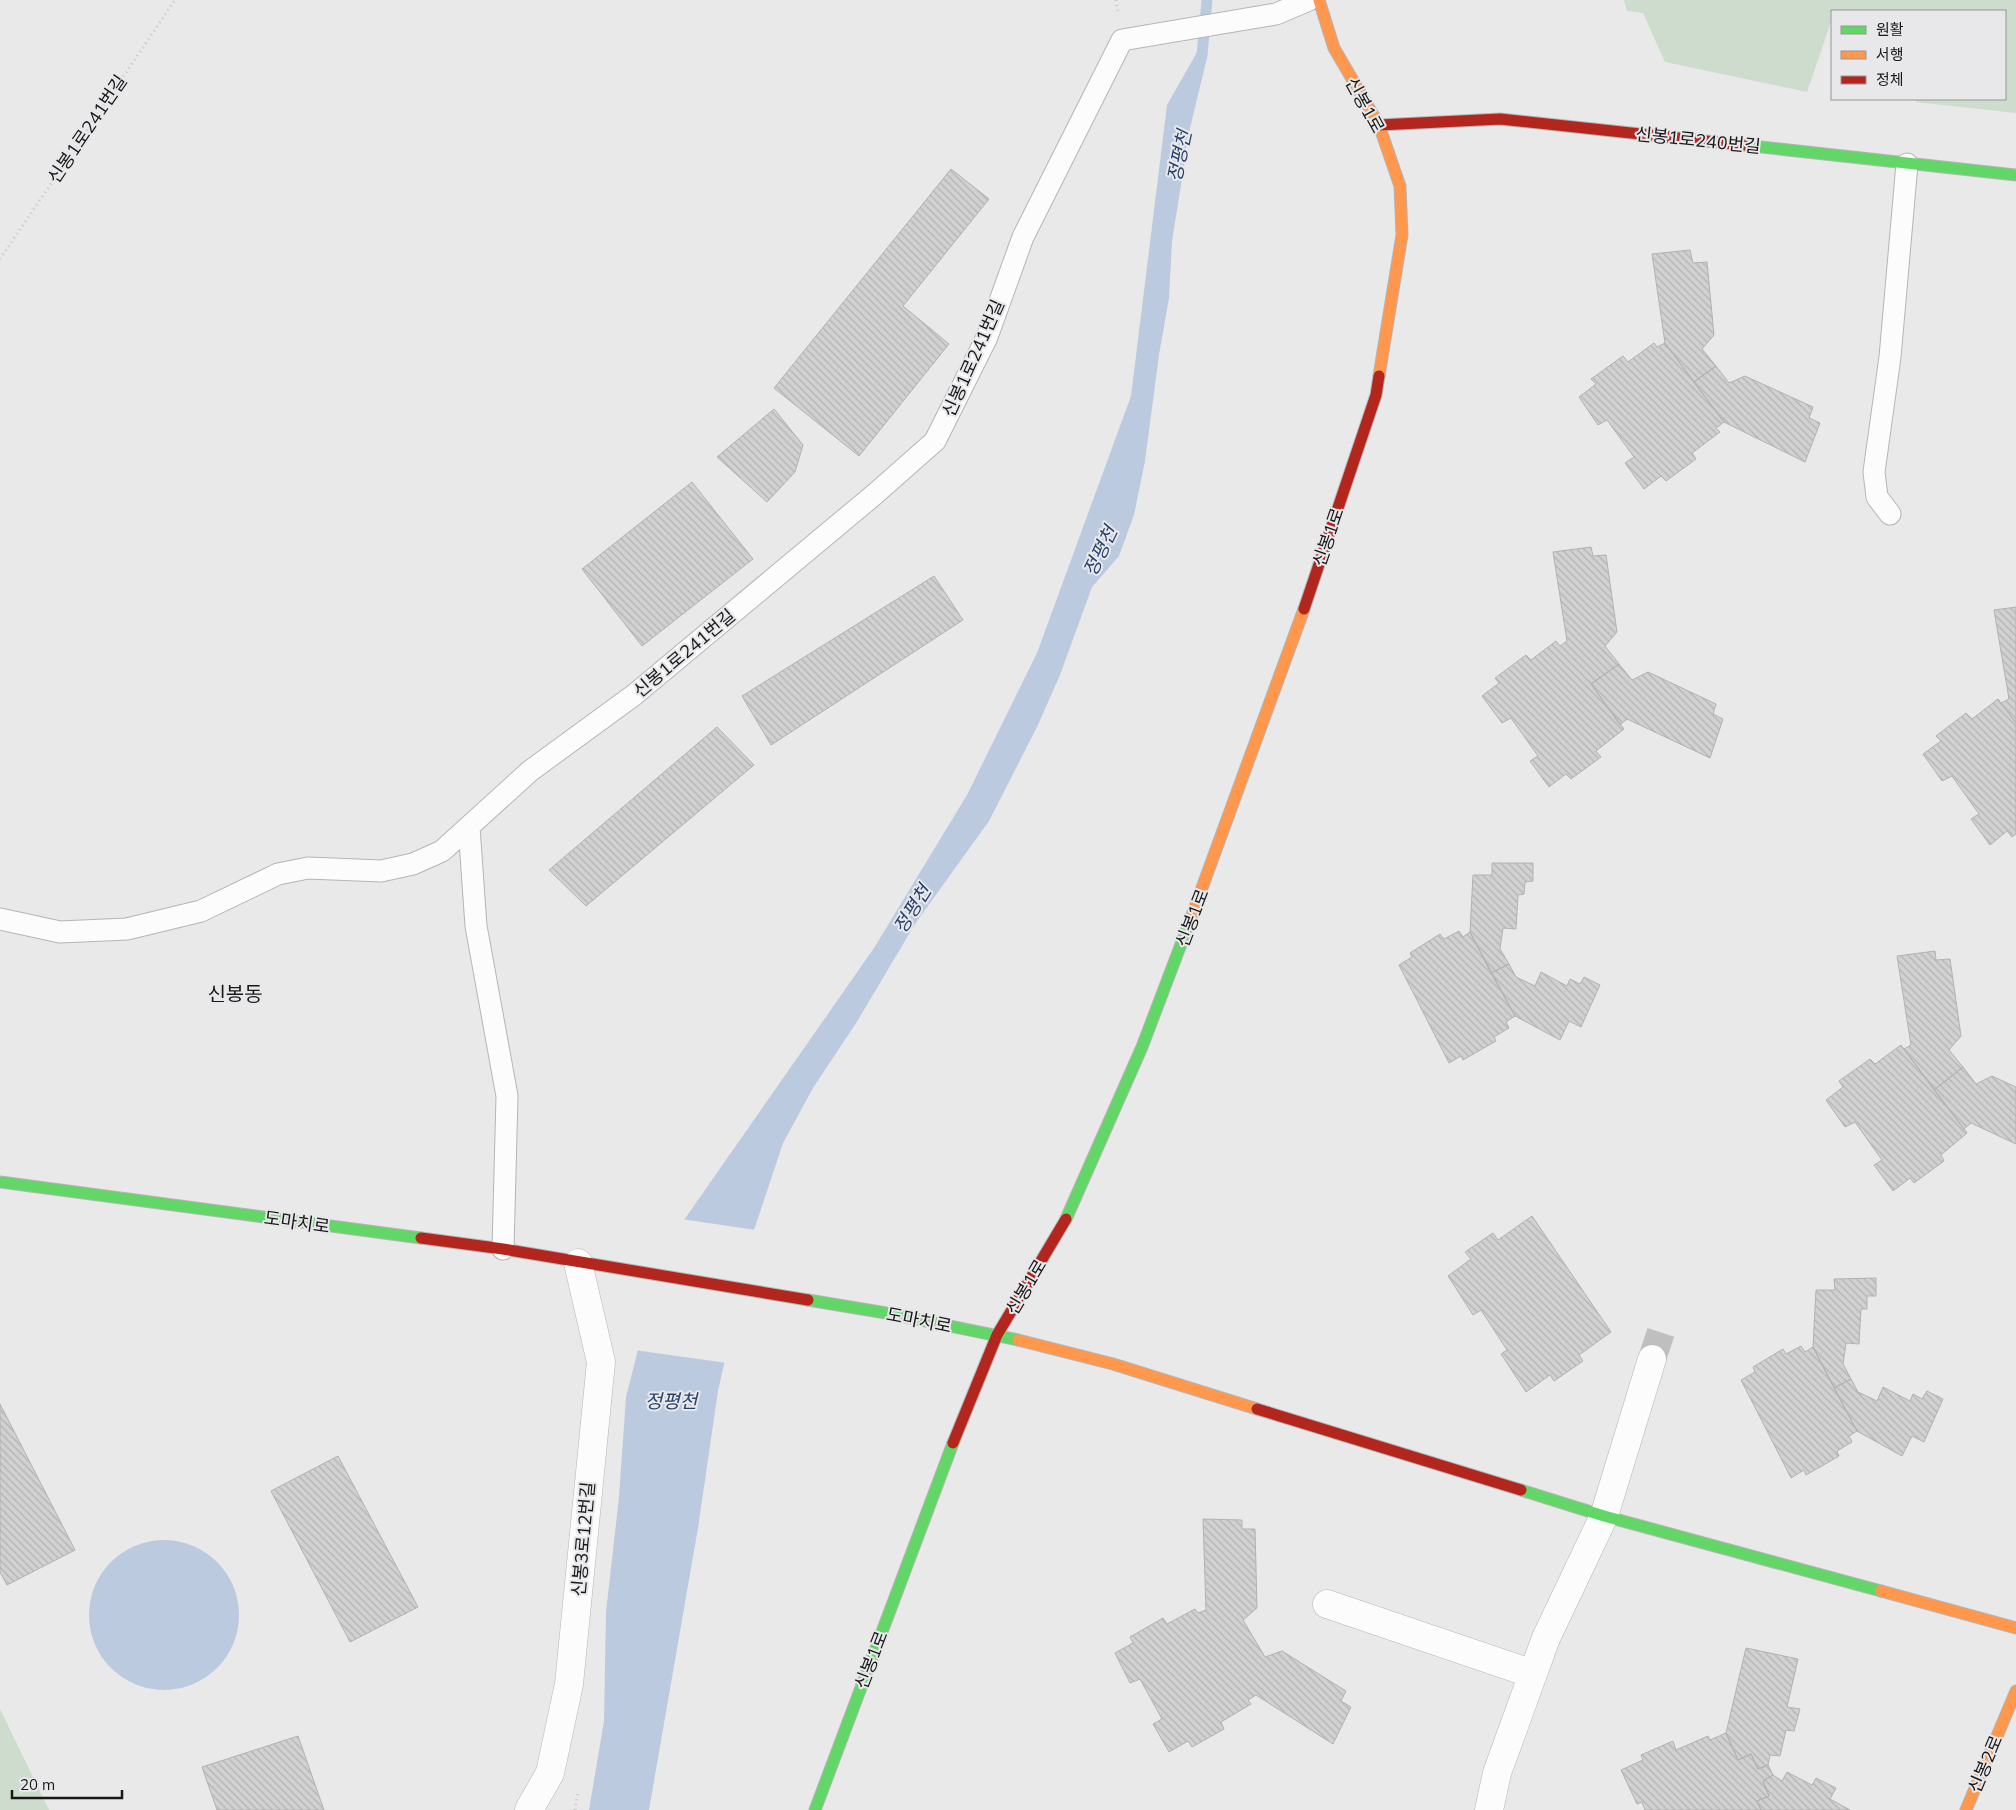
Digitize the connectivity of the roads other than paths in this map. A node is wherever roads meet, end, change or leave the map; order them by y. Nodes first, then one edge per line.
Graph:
1 (1309, 0) edge
2 (1318, 0) edge
3 (1379, 125) junction
4 (1907, 164) junction
5 (2016, 176) edge
6 (1890, 514) dead end
7 (469, 826) junction
8 (0, 919) edge
9 (0, 1182) edge
10 (502, 1249) junction
11 (586, 1263) junction
12 (997, 1334) junction
13 (1652, 1359) tunnel mouth
14 (1604, 1516) junction
15 (1328, 1604) dead end
16 (2016, 1628) edge
17 (1533, 1674) junction
18 (2016, 1691) edge
19 (529, 1810) edge
20 (815, 1810) edge
21 (1489, 1810) edge
22 (1966, 1810) edge

1 - 7 lane, 신봉1로241번길
2 - 3 street, 신봉1로
3 - 4 street, 신봉1로240번길
3 - 12 street, 신봉1로
4 - 5 street, 신봉1로240번길
4 - 6 lane
7 - 8 lane, 신봉1로241번길
7 - 10 lane
9 - 10 street, 도마치로
10 - 11 street, 도마치로
11 - 12 street, 도마치로
11 - 19 street, 신봉3로12번길
12 - 14 street, 도마치로
12 - 20 street, 신봉1로
13 - 14 street
14 - 16 street, 도마치로
14 - 17 street
15 - 17 street
17 - 21 street
18 - 22 street, 신봉2로

